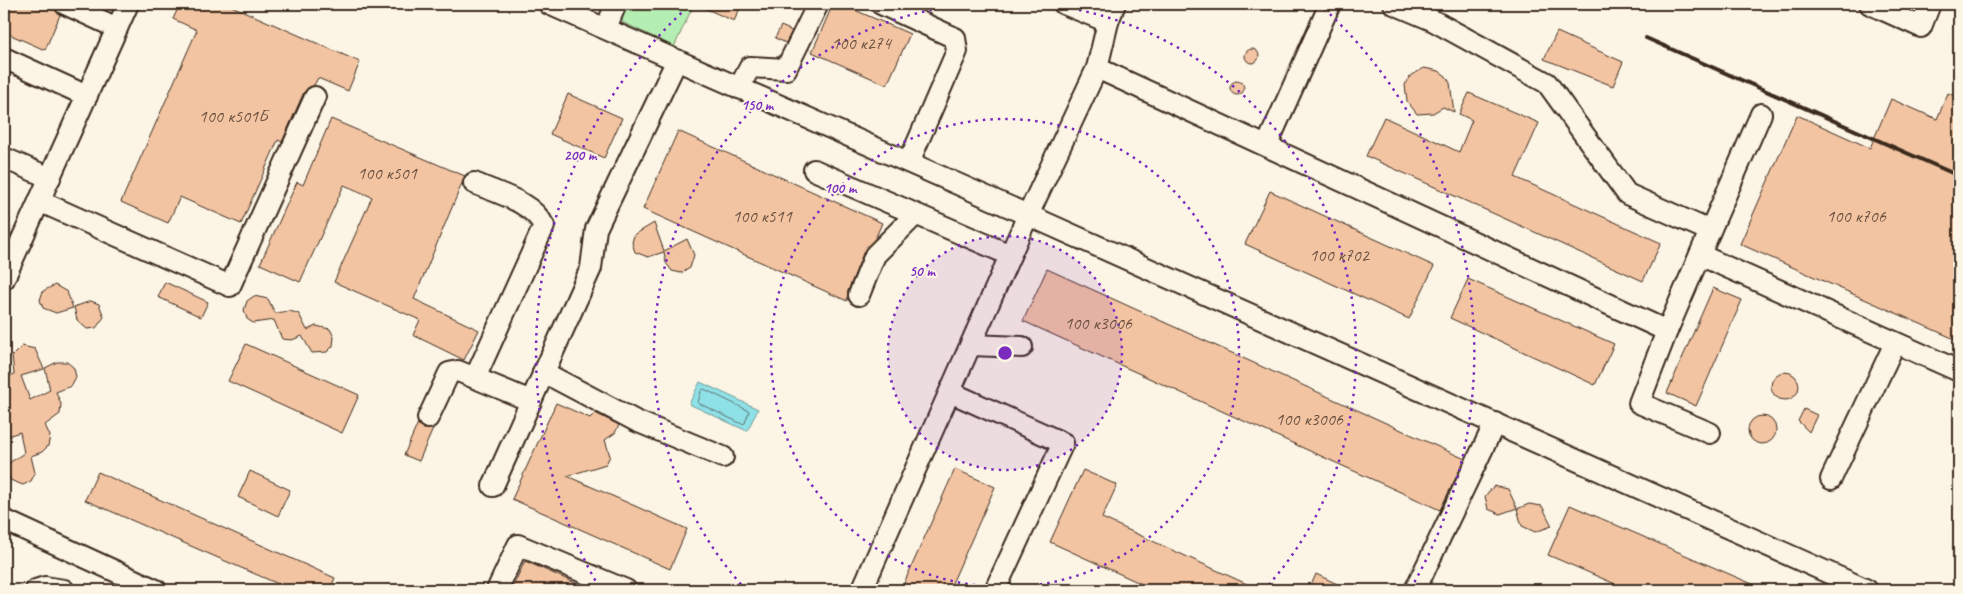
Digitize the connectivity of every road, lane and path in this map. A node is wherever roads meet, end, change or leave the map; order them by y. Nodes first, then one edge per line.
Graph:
1 (65, 4) edge
2 (128, 4) edge
3 (549, 4) edge
4 (616, 4) edge
5 (818, 4) edge
6 (881, 4) edge
7 (1064, 4) edge
8 (1330, 4) edge
9 (1394, 4) edge
10 (1870, 4) edge
11 (1930, 4) edge
12 (1435, 12) edge
13 (1111, 13) edge
14 (118, 28) junction
15 (606, 28) junction
16 (4, 58) edge
17 (677, 60) junction
18 (1098, 68) junction
19 (739, 88) junction
20 (87, 96) junction
21 (315, 97) dead end
22 (1761, 114) dead end
23 (1267, 145) junction
24 (4, 158) edge
25 (909, 162) junction
26 (814, 170) dead end
27 (50, 178) junction
28 (474, 183) dead end
29 (39, 201) junction
30 (915, 214) junction
31 (1028, 214) junction
32 (1710, 231) junction
33 (1010, 254) junction
34 (1700, 255) junction
35 (4, 279) edge
36 (859, 295) dead end
37 (1667, 331) junction
38 (1895, 342) junction
39 (971, 345) junction
40 (1022, 347) dead end
41 (1959, 371) edge
42 (543, 372) junction
43 (475, 378) junction
44 (950, 392) junction
45 (531, 400) junction
46 (428, 418) dead end
47 (1495, 423) junction
48 (1710, 433) dead end
49 (723, 457) dead end
50 (1832, 479) dead end
51 (493, 486) dead end
52 (4, 520) edge
53 (133, 586) edge
54 (36, 590) edge
55 (64, 590) edge
56 (156, 590) edge
57 (497, 590) edge
58 (626, 590) edge
59 (862, 590) edge
60 (995, 590) edge
61 (1415, 590) edge
62 (1867, 590) edge

1 - 14 lane
2 - 14 lane
3 - 15 lane
4 - 15 lane
5 - 19 lane
6 - 25 lane
7 - 13 lane
8 - 23 lane
9 - 12 lane
10 - 11 lane
12 - 32 lane
13 - 18 lane
14 - 20 lane
15 - 17 lane
16 - 20 lane
17 - 19 lane
17 - 42 lane
18 - 23 lane
18 - 31 lane
19 - 25 lane
20 - 27 lane
21 - 29 lane
22 - 32 lane
23 - 37 lane
24 - 27 lane
25 - 31 lane
26 - 30 lane
27 - 29 lane
28 - 43 lane
29 - 35 lane
30 - 33 lane
30 - 36 lane
31 - 33 lane
31 - 47 lane
32 - 34 lane
33 - 39 lane
34 - 37 lane
34 - 38 lane
37 - 48 lane
38 - 41 lane
38 - 50 lane
39 - 40 lane
39 - 44 lane
42 - 45 lane
42 - 49 lane
43 - 45 lane
43 - 46 lane
44 - 59 lane
44 - 60 lane
45 - 51 lane
47 - 61 lane
47 - 62 lane
52 - 53 lane
53 - 56 lane
54 - 55 lane
57 - 58 lane

